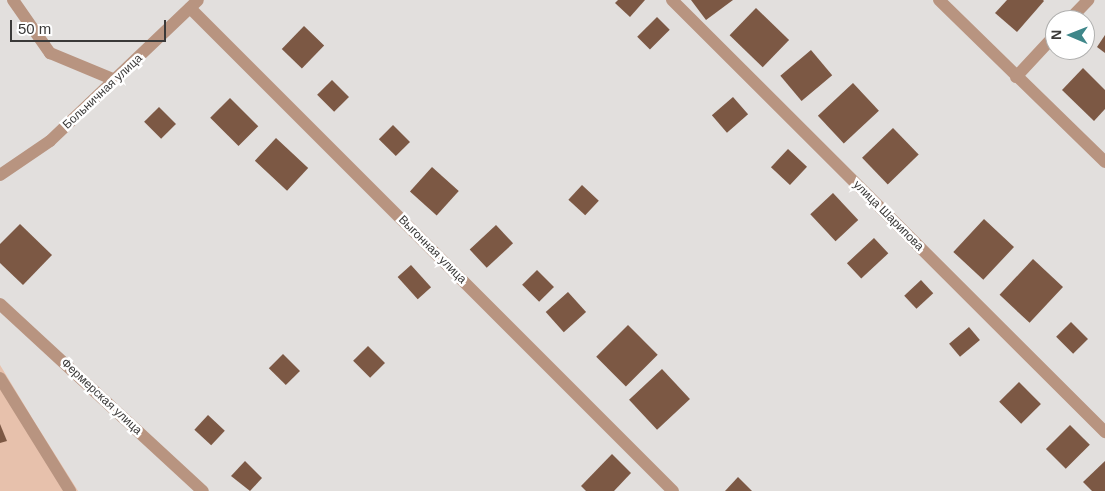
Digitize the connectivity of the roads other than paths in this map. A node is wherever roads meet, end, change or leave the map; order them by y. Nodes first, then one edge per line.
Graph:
1 (13, 0) edge
2 (672, 0) edge
3 (939, 0) edge
4 (1088, 0) edge
5 (194, 4) edge
6 (1078, 10) edge
7 (1045, 46) edge
8 (1016, 77) junction
9 (115, 80) junction
10 (1105, 162) edge
11 (0, 174) edge
12 (0, 304) edge
13 (0, 378) edge
14 (1105, 432) edge
15 (70, 491) edge
16 (203, 491) edge
17 (673, 491) edge

1 - 9 street
2 - 14 street, улица Шарипова
3 - 8 street
4 - 6 street
5 - 9 street, Больничная улица
5 - 17 street, Выгонная улица
7 - 8 street
8 - 10 street
9 - 11 street, Больничная улица
12 - 16 street, Фермерская улица
13 - 15 street

